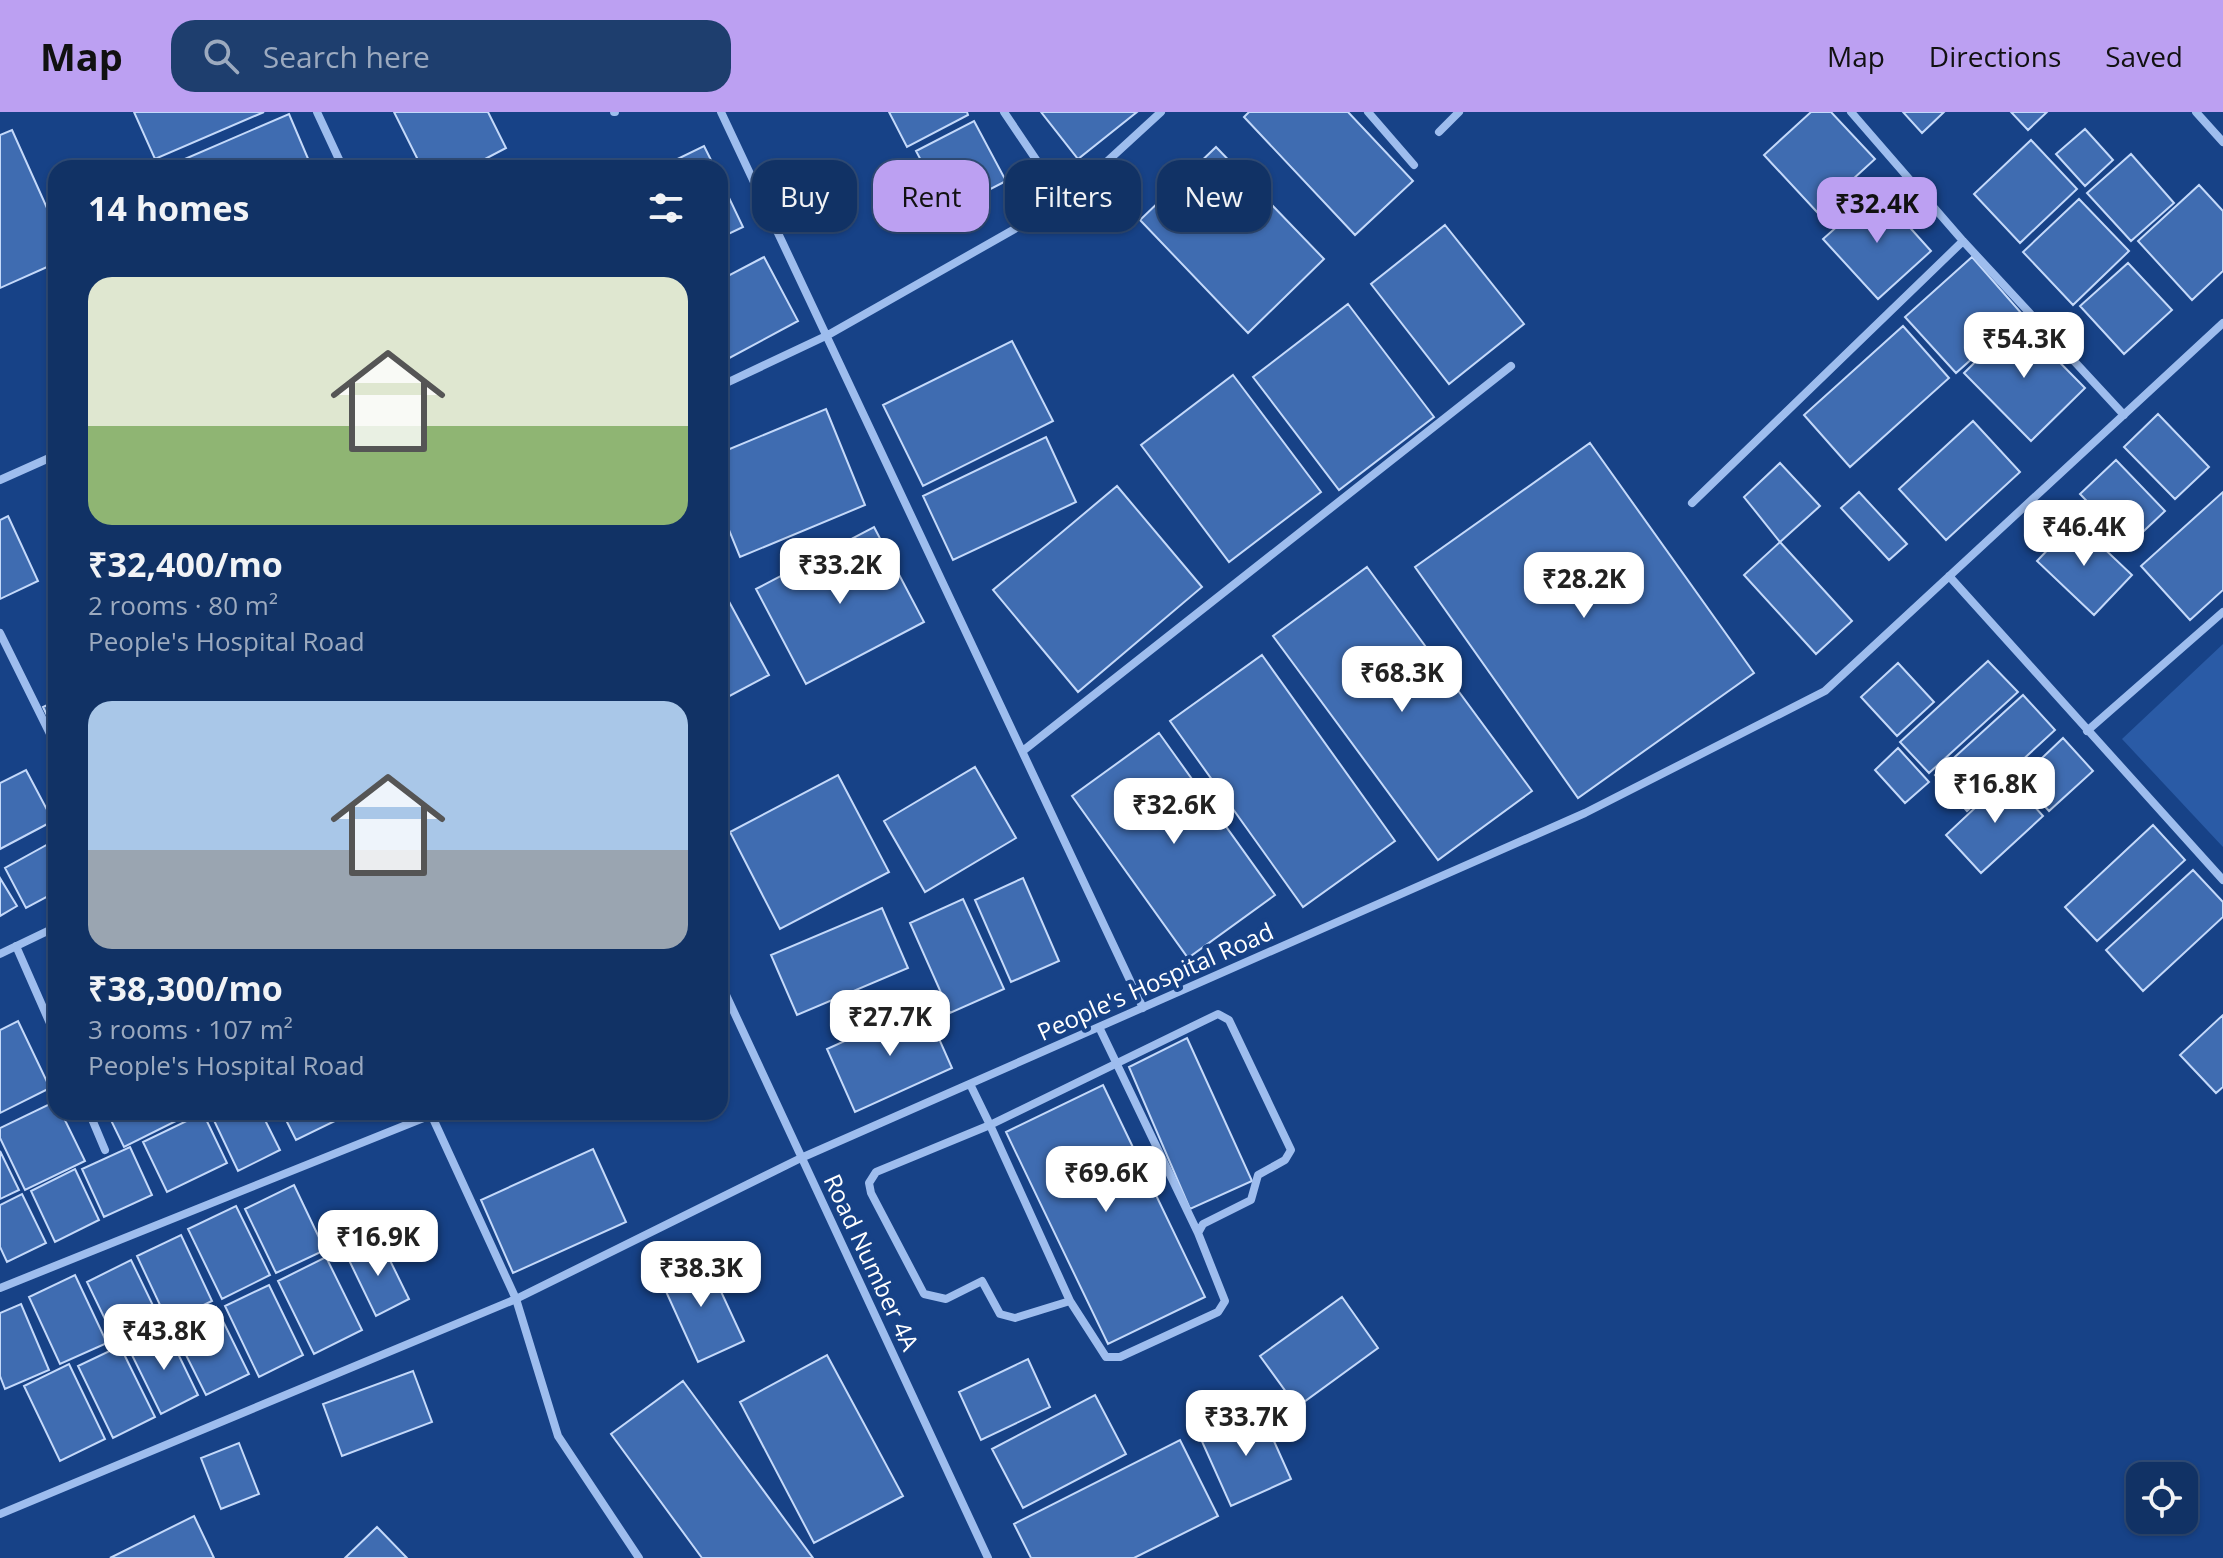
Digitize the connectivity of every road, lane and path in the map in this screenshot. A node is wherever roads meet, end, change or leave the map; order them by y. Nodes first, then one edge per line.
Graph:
1 (317, 112) edge
2 (721, 112) edge
3 (1004, 112) edge
4 (1161, 112) edge
5 (1368, 112) edge
6 (1459, 112) edge
7 (1851, 112) edge
8 (2196, 112) edge
9 (1439, 132) dead end
10 (2223, 142) edge
11 (339, 160) edge
12 (1036, 160) edge
13 (1109, 160) edge
14 (1414, 165) dead end
15 (1009, 232) edge
16 (1963, 241) junction
17 (2223, 323) edge
18 (828, 335) junction
19 (1511, 366) dead end
20 (728, 382) edge
21 (2124, 415) junction
22 (48, 459) edge
23 (0, 480) edge
24 (1692, 503) dead end
25 (1949, 576) junction
26 (2223, 612) edge
27 (0, 633) edge
28 (48, 730) edge
29 (2087, 731) junction
30 (1024, 750) junction
31 (2223, 880) edge
32 (48, 931) edge
33 (16, 946) junction
34 (0, 954) edge
35 (728, 999) edge
36 (1143, 1008) junction
37 (48, 1019) edge
38 (1099, 1027) junction
39 (1117, 1063) junction
40 (970, 1084) junction
41 (92, 1120) edge
42 (413, 1120) edge
43 (433, 1120) edge
44 (990, 1125) junction
45 (105, 1150) dead end
46 (801, 1158) junction
47 (1198, 1233) junction
48 (0, 1288) edge
49 (516, 1299) junction
50 (1070, 1301) junction
51 (0, 1514) edge
52 (639, 1558) edge
53 (988, 1558) edge

1 - 11 street
2 - 18 street
3 - 12 street
4 - 13 street
5 - 14 street
6 - 9 street
7 - 16 street
8 - 10 street
15 - 18 street
16 - 21 street
16 - 24 street
17 - 21 street, People's Hospital Road
18 - 20 street
18 - 30 street
19 - 30 street
21 - 25 street, People's Hospital Road
22 - 23 street
25 - 29 street
25 - 36 street, People's Hospital Road
26 - 29 street
27 - 28 street
29 - 31 street
30 - 36 street
32 - 33 street
33 - 34 street
33 - 37 street
35 - 46 street, Road Number 4A
36 - 38 street, People's Hospital Road
38 - 39 street
38 - 40 street, People's Hospital Road
39 - 44 street
39 - 47 street
39 - 47 street
40 - 44 street
40 - 46 street, People's Hospital Road
41 - 45 street
42 - 48 street
43 - 49 street
44 - 50 street
44 - 50 street
46 - 49 street, People's Hospital Road
46 - 53 street, Road Number 4A
47 - 50 street
49 - 51 street, People's Hospital Road
49 - 52 street

